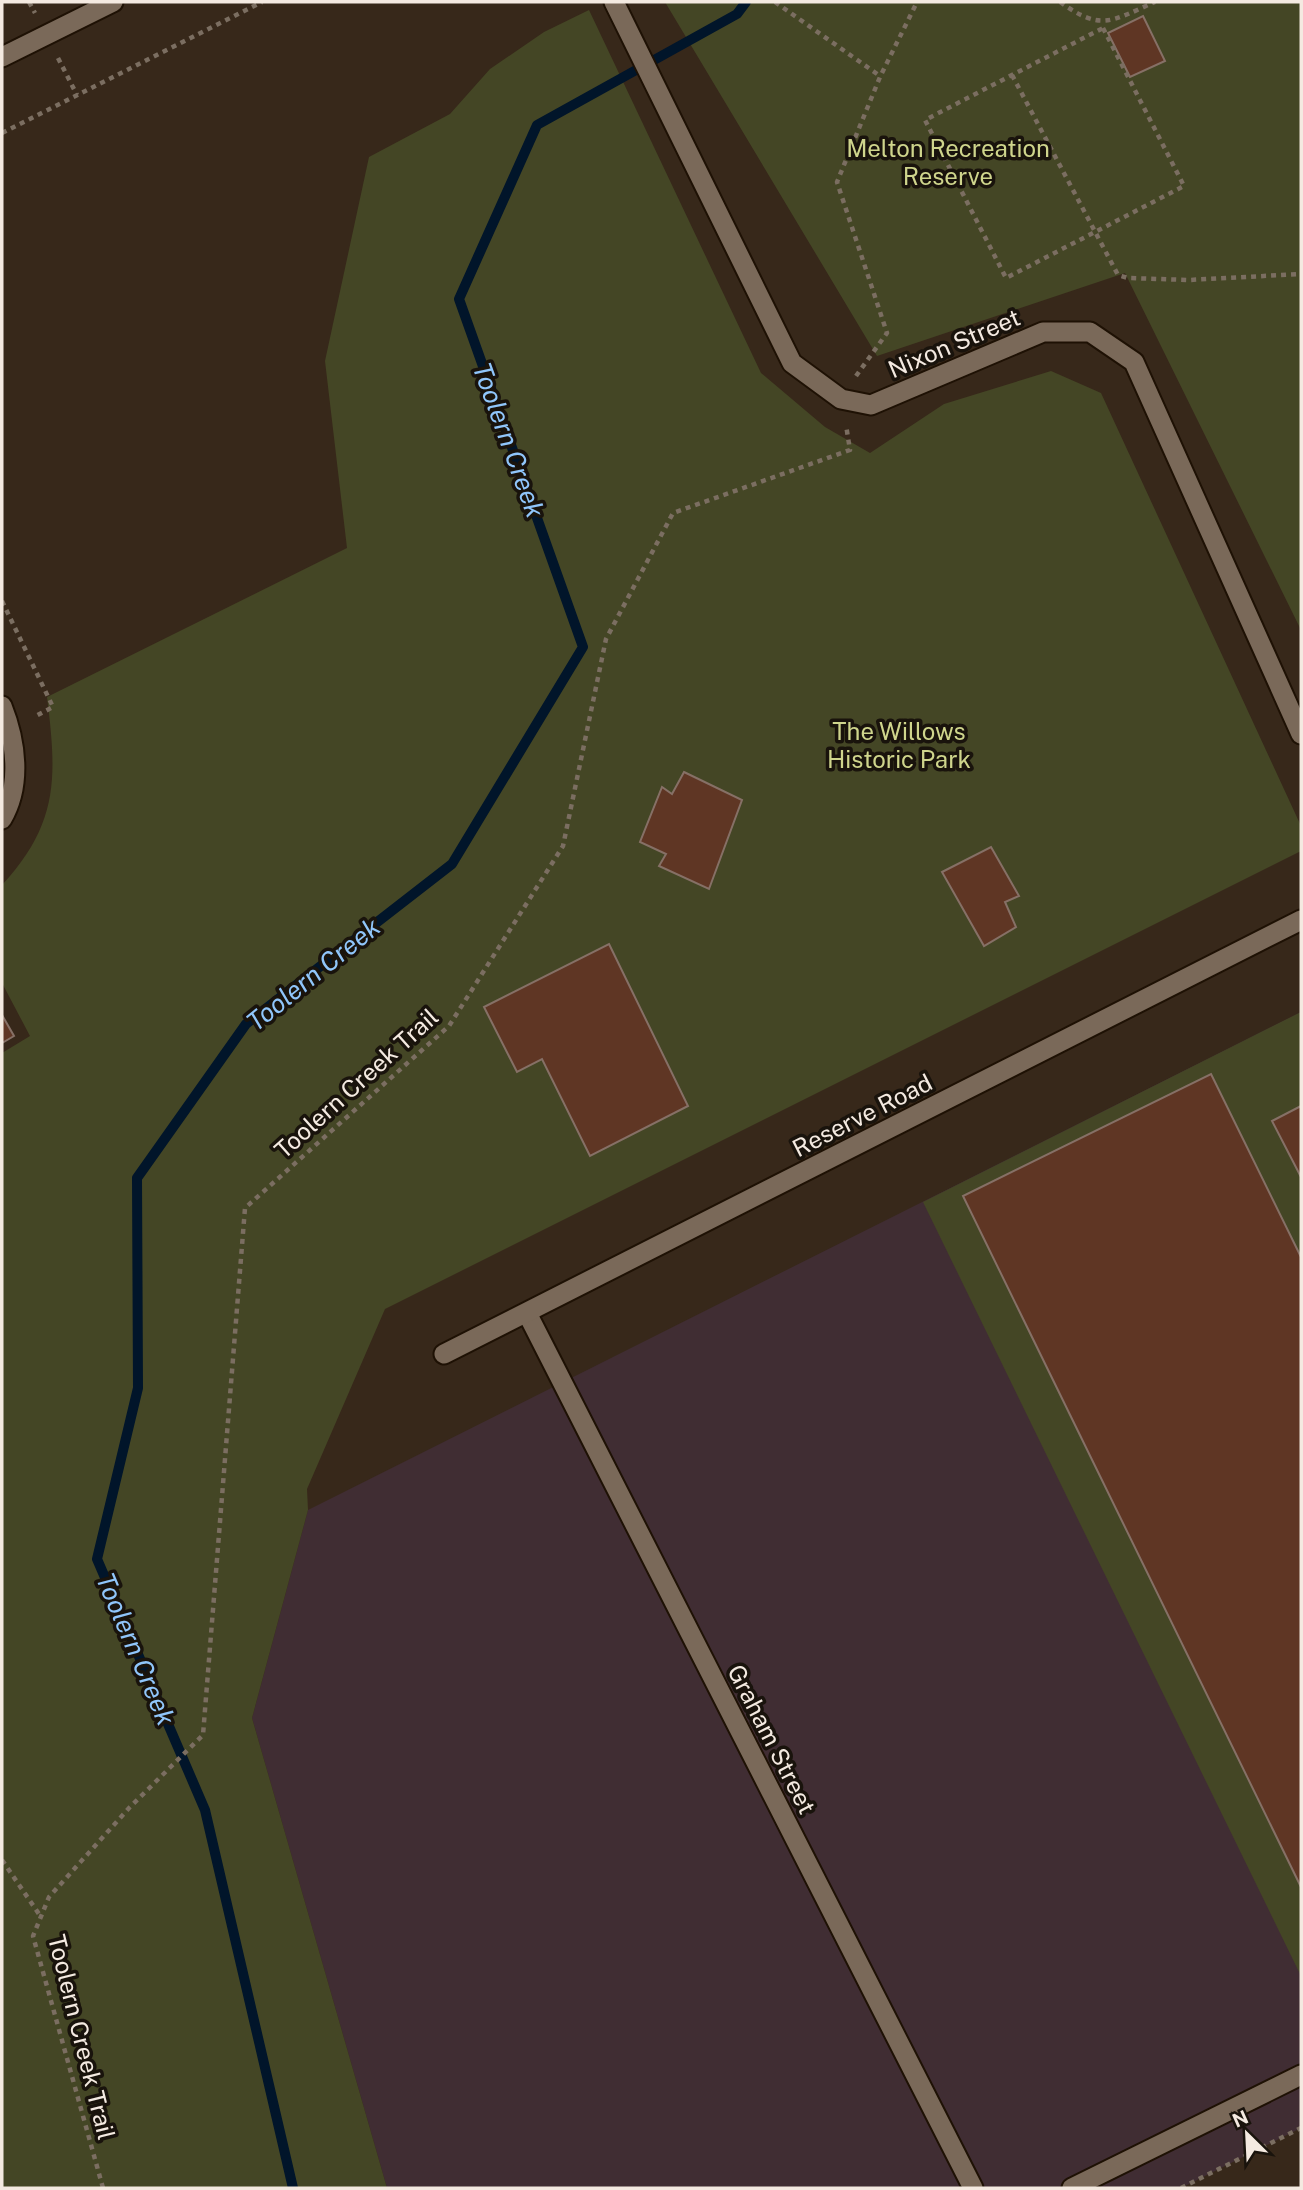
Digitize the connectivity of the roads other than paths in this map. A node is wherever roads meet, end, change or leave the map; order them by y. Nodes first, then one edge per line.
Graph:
1 (113, 2) edge
2 (617, 8) edge
3 (2, 57) edge
4 (2, 706) edge
5 (1301, 734) edge
6 (2, 819) edge
7 (1301, 919) edge
8 (527, 1312) junction
9 (444, 1354) dead end
10 (1301, 2075) edge
11 (973, 2188) edge
12 (1072, 2188) edge

1 - 3 street
2 - 5 street, Nixon Street
4 - 6 street
7 - 8 street, Reserve Road
8 - 9 street, Reserve Road
8 - 11 street, Graham Street
10 - 12 street

